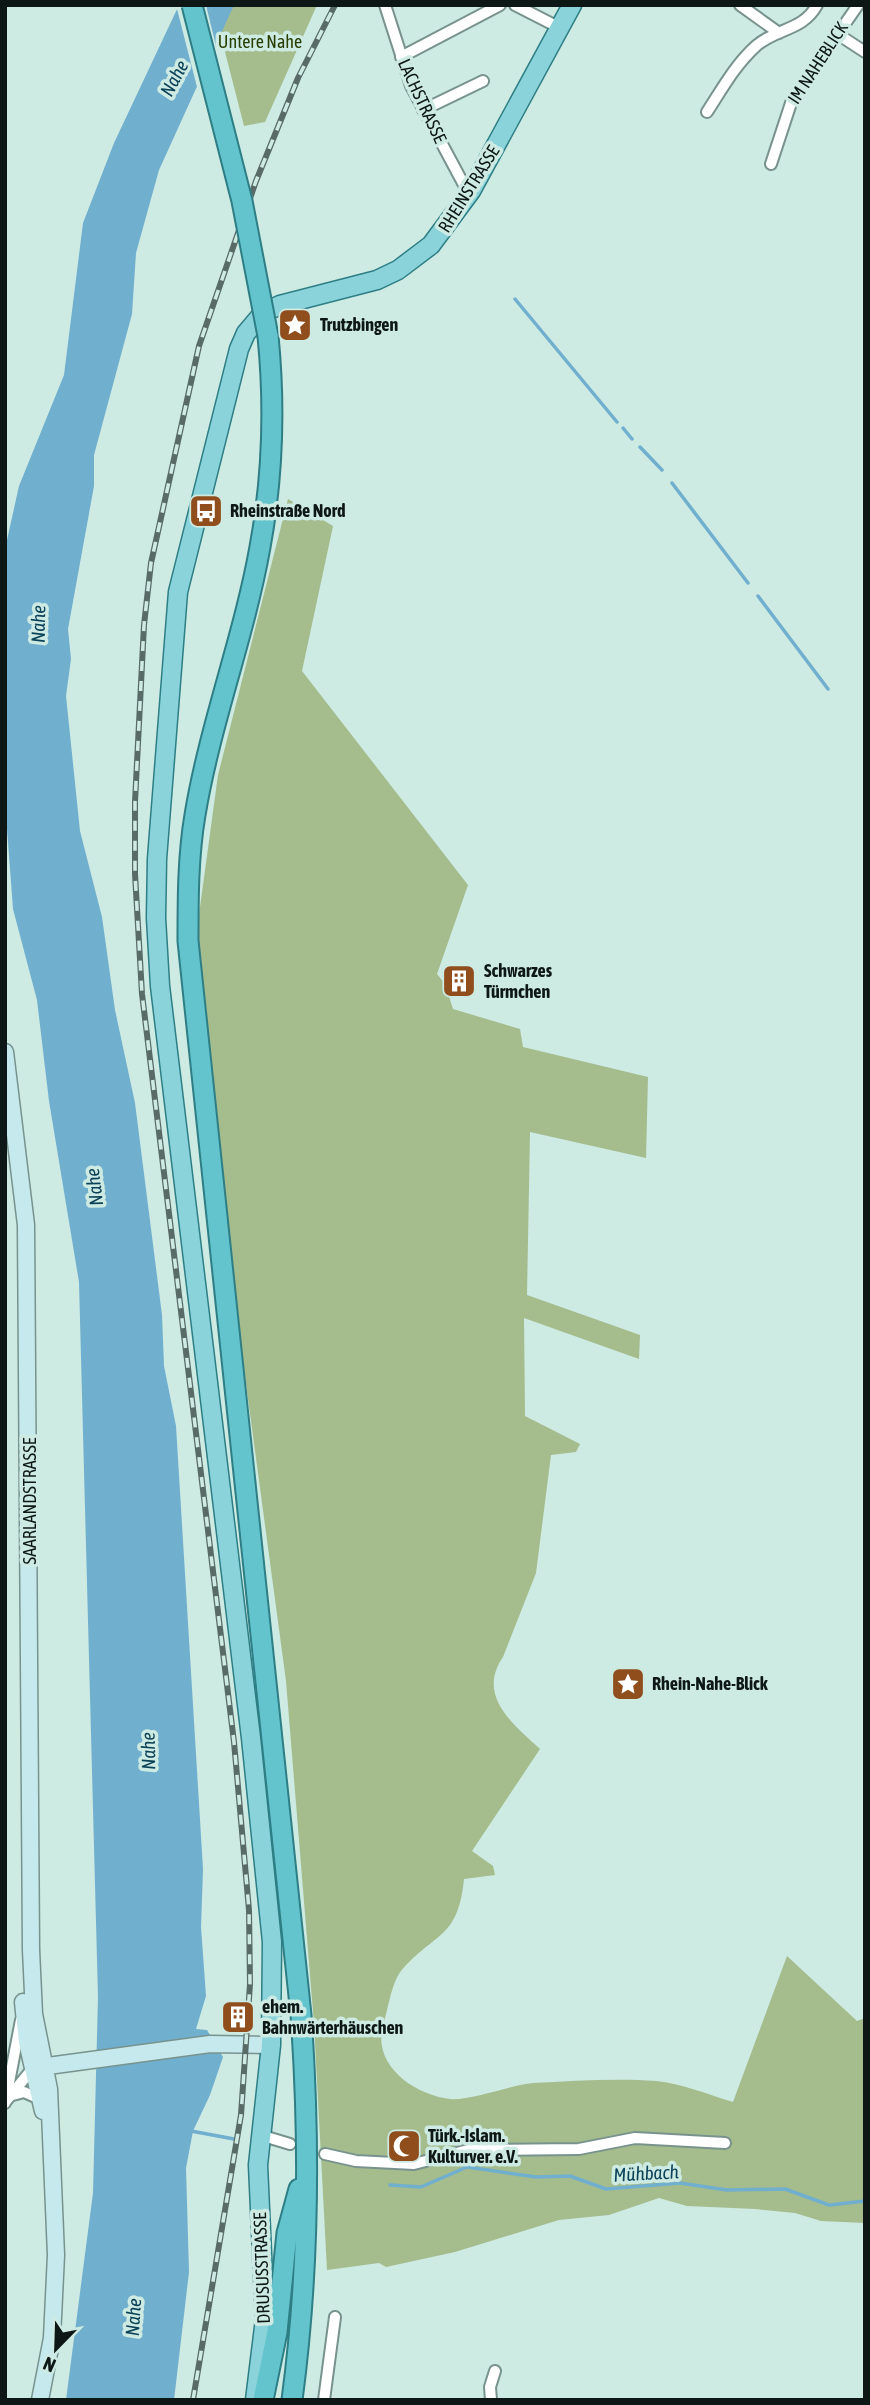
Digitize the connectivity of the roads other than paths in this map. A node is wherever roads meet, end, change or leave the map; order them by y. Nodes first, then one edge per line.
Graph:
1 (192, 5) edge
2 (385, 5) edge
3 (500, 5) edge
4 (515, 5) edge
5 (572, 5) edge
6 (740, 5) edge
7 (817, 5) edge
8 (858, 5) edge
9 (560, 29) junction
10 (779, 33) junction
11 (836, 33) junction
12 (865, 52) edge
13 (401, 57) junction
14 (483, 81) dead end
15 (423, 110) junction
16 (707, 112) dead end
17 (771, 164) dead end
18 (471, 191) junction
19 (5, 1052) edge
20 (30, 1950) junction
21 (23, 2008) junction
22 (271, 2045) junction
23 (38, 2067) junction
24 (9, 2079) junction
25 (40, 2099) junction
26 (7, 2100) edge
27 (260, 2135) junction
28 (52, 2143) junction
29 (725, 2143) dead end
30 (290, 2144) dead end
31 (325, 2154) dead end
32 (305, 2164) junction
33 (335, 2317) dead end
34 (495, 2371) dead end
35 (40, 2400) edge
36 (255, 2400) edge
37 (263, 2400) edge
38 (292, 2400) edge
39 (324, 2400) edge
40 (491, 2400) edge

1 - 32 highway, bridge
2 - 13 street, LACHSTRASSE
3 - 13 street
4 - 9 street
5 - 9 main road, RHEINSTRASSE
6 - 10 street
7 - 10 street
8 - 11 street, IM NAHEBLICK
9 - 18 main road, RHEINSTRASSE
10 - 16 street
11 - 12 street
11 - 17 street, IM NAHEBLICK
13 - 15 street, LACHSTRASSE
14 - 15 street
15 - 18 street, LACHSTRASSE
18 - 22 main road, RHEINSTRASSE
19 - 20 main road, SAARLANDSTRASSE
20 - 21 main road, SAARLANDSTRASSE
20 - 23 main road, SAARLANDSTRASSE
21 - 23 main road, SAARLANDSTRASSE
21 - 24 street
22 - 23 main road
22 - 27 main road, DRUSUSSTRASSE
23 - 24 street
23 - 25 main road
23 - 26 street
23 - 28 main road
24 - 26 street
25 - 26 street
25 - 28 main road
27 - 30 street
27 - 36 main road, DRUSUSSTRASSE
28 - 35 main road
29 - 31 street
32 - 37 highway
32 - 38 highway
33 - 39 street
34 - 40 street

